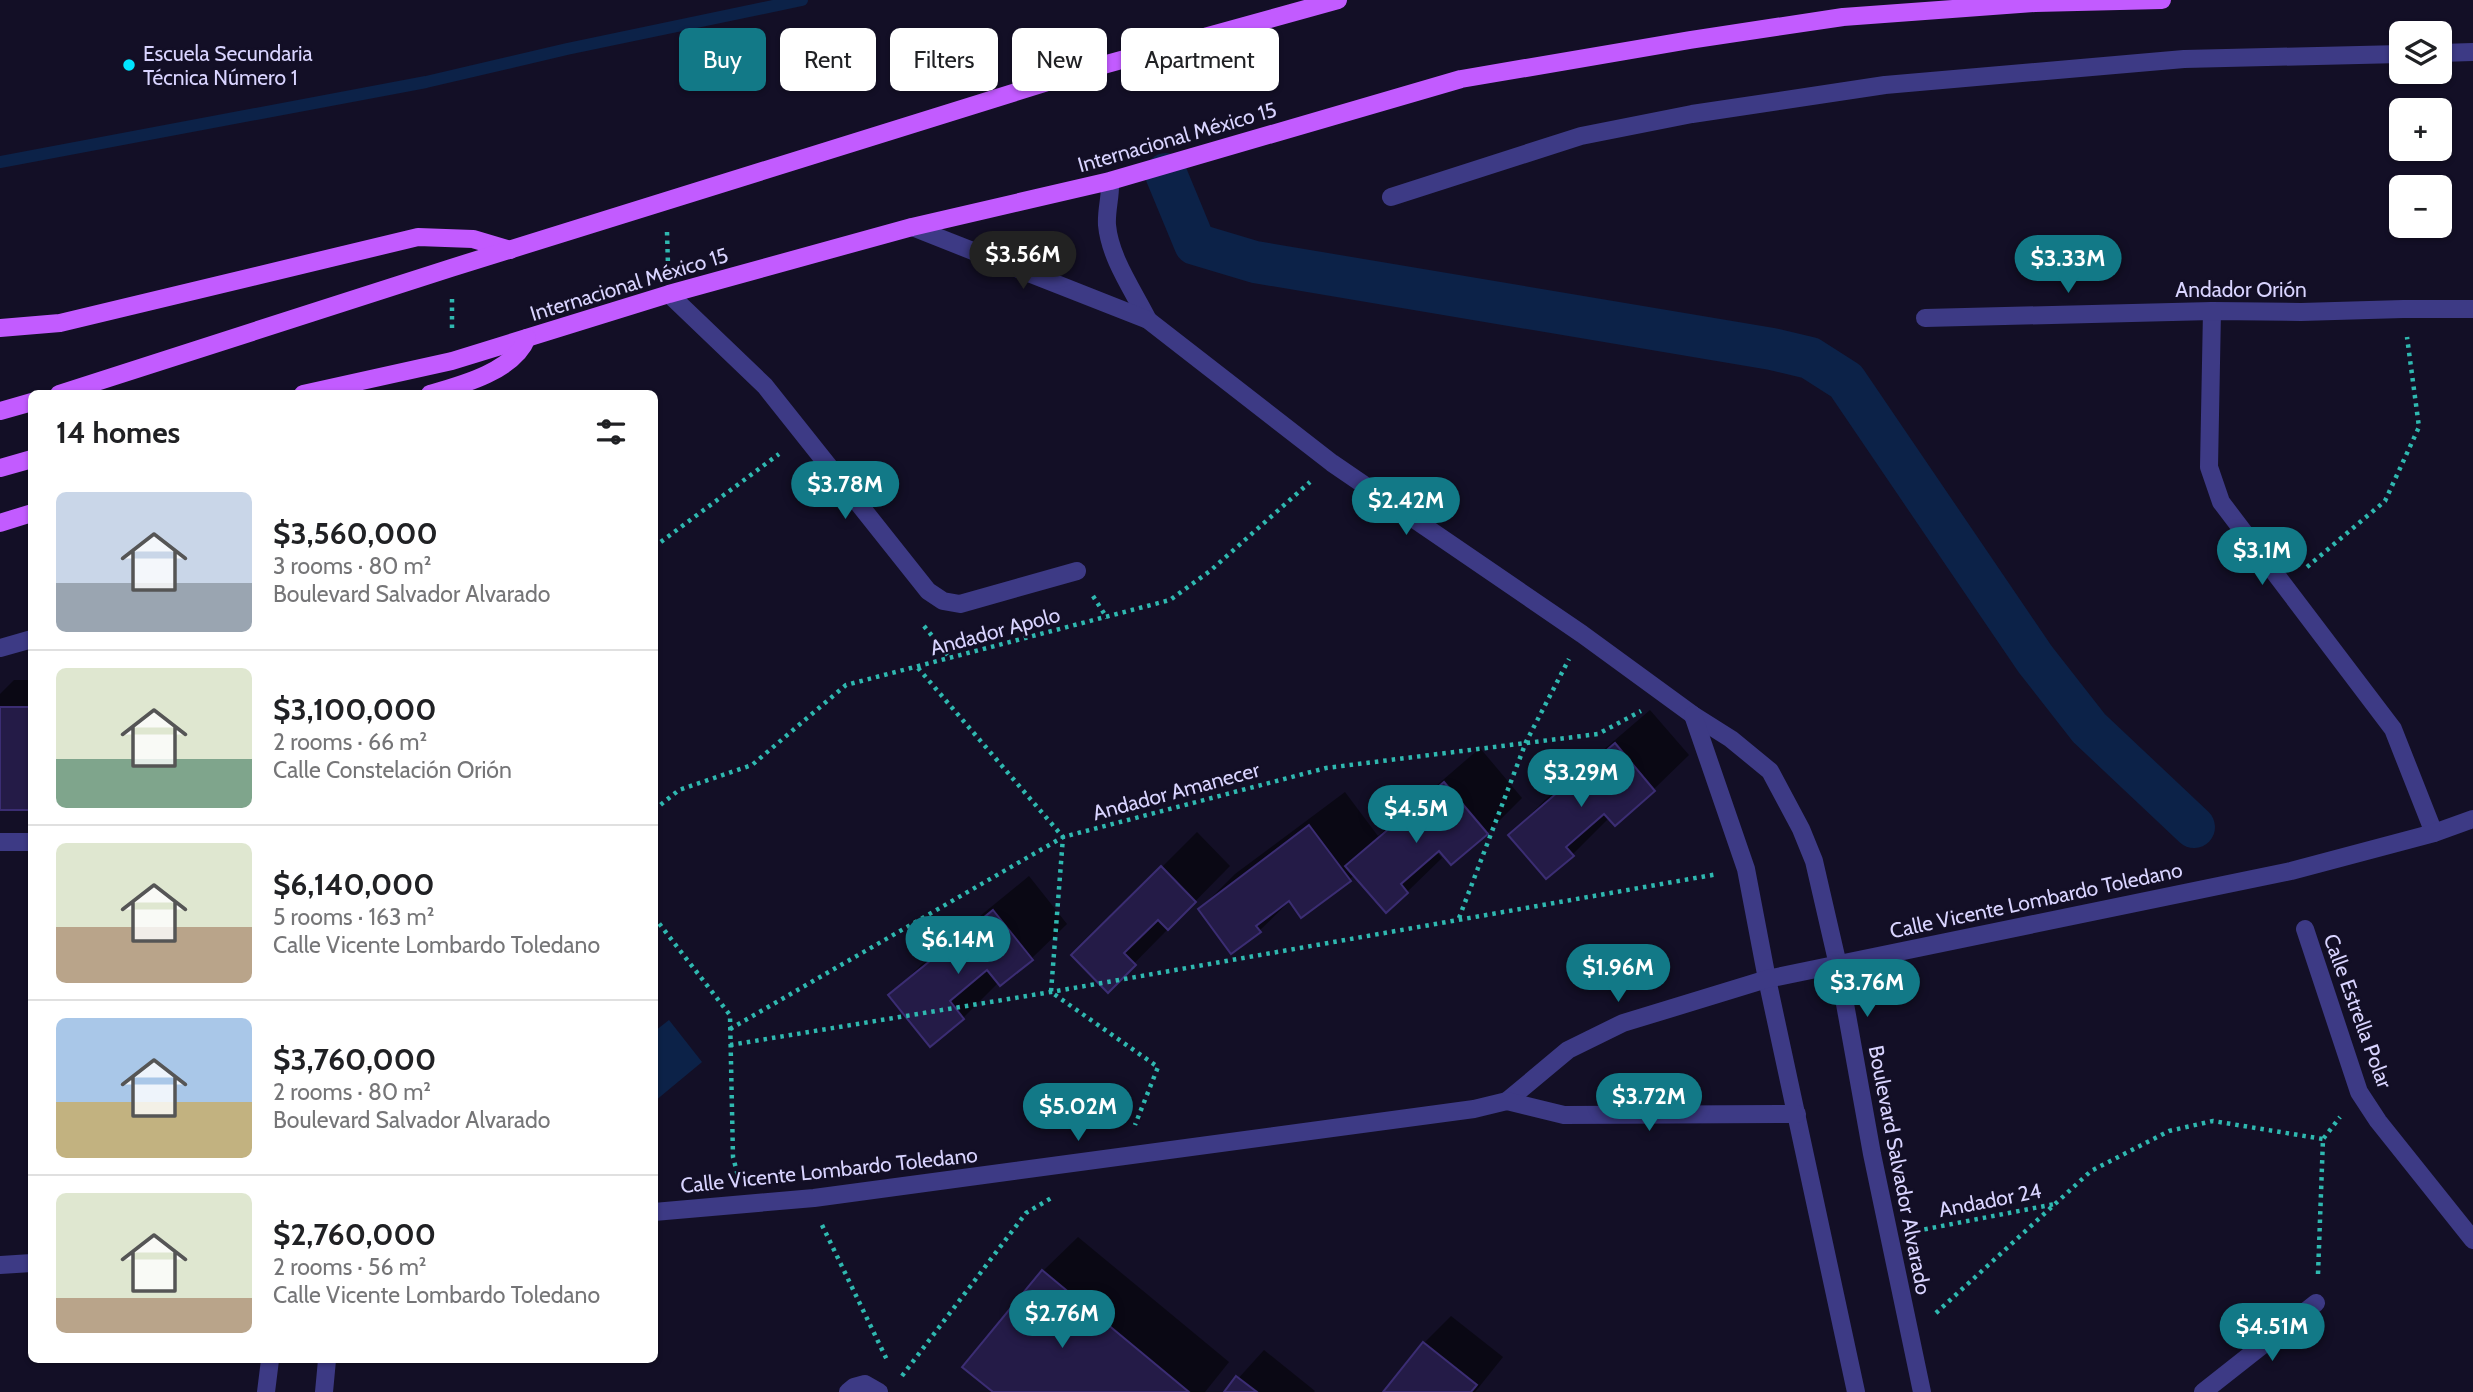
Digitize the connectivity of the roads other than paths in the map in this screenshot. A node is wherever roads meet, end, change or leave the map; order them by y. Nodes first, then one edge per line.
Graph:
1 (1338, 0) edge
2 (2162, 0) edge
3 (2035, 1) edge
4 (2452, 52) edge
5 (2473, 52) edge
6 (2389, 54) edge
7 (1110, 181) junction
8 (1391, 197) dead end
9 (912, 227) junction
10 (510, 250) junction
11 (669, 294) junction
12 (2473, 309) edge
13 (2212, 311) junction
14 (1924, 318) dead end
15 (1148, 320) junction
16 (0, 328) edge
17 (527, 338) junction
18 (72, 390) edge
19 (321, 390) edge
20 (454, 390) edge
21 (28, 403) edge
22 (0, 411) edge
23 (28, 460) edge
24 (0, 468) edge
25 (28, 514) edge
26 (0, 523) edge
27 (1077, 571) dead end
28 (28, 640) edge
29 (0, 648) edge
30 (1693, 715) junction
31 (2473, 819) edge
32 (2434, 833) junction
33 (0, 842) edge
34 (28, 842) edge
35 (2305, 929) dead end
36 (1838, 964) junction
37 (1767, 979) junction
38 (1507, 1101) junction
39 (1797, 1114) junction
40 (658, 1212) edge
41 (2473, 1240) edge
42 (28, 1263) edge
43 (0, 1265) edge
44 (2316, 1303) road end
45 (270, 1363) edge
46 (327, 1363) edge
47 (266, 1392) edge
48 (324, 1392) edge
49 (848, 1392) edge
50 (879, 1392) edge
51 (1856, 1392) edge
52 (1922, 1392) edge
53 (2203, 1392) edge

1 - 10 main road
2 - 3 main road, Internacional México 15
3 - 7 main road, Internacional México 15
4 - 5 street
6 - 8 street
7 - 9 main road, Internacional México 15
7 - 15 street, Boulevard Salvador Alvarado
9 - 11 main road, Internacional México 15
9 - 15 street, Boulevard Salvador Alvarado
10 - 16 main road
10 - 18 main road
11 - 17 main road, Internacional México 15
11 - 27 street
12 - 13 street, Andador Orión
13 - 14 street, Andador Orión
13 - 32 street
15 - 30 street, Boulevard Salvador Alvarado
17 - 19 main road, Internacional México 15
17 - 20 main road
21 - 22 main road
23 - 24 main road
25 - 26 main road
28 - 29 street
30 - 36 street, Boulevard Salvador Alvarado
30 - 37 street
31 - 32 street, Calle Vicente Lombardo Toledano
32 - 36 street, Calle Vicente Lombardo Toledano
33 - 34 street
35 - 41 street, Calle Estrella Polar
36 - 37 street, Calle Vicente Lombardo Toledano
36 - 52 street, Boulevard Salvador Alvarado
37 - 38 street, Calle Vicente Lombardo Toledano
37 - 39 street
38 - 39 street, Calle Vicente Lombardo Toledano
38 - 40 street, Calle Vicente Lombardo Toledano
39 - 51 street
42 - 43 street
44 - 53 street
45 - 47 street
46 - 48 street
49 - 50 street

